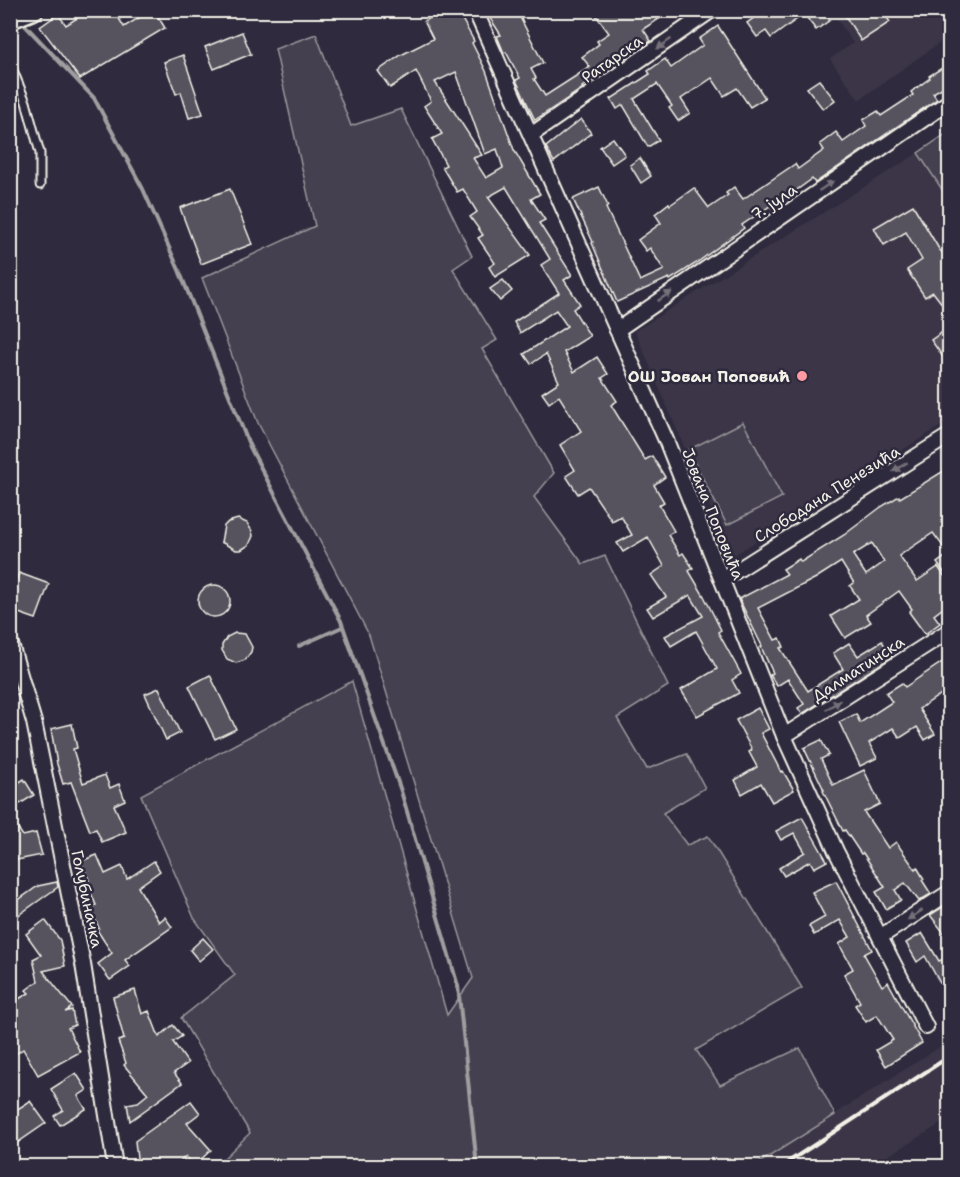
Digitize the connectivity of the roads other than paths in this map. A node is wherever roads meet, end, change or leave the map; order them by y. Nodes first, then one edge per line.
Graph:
1 (35, 10) edge
2 (475, 10) edge
3 (712, 10) edge
4 (10, 20) edge
5 (10, 63) edge
6 (950, 101) edge
7 (531, 135) junction
8 (40, 186) dead end
9 (617, 330) junction
10 (950, 435) edge
11 (722, 580) junction
12 (950, 630) edge
13 (11, 647) edge
14 (784, 736) junction
15 (950, 892) edge
16 (880, 937) junction
17 (926, 1027) dead end
18 (115, 1167) edge

1 - 4 street
2 - 7 street, Јована Поповића
3 -> 7 street, Ратарска
5 - 8 lane
9 -> 6 street, 7. јула
7 - 9 street, Јована Поповића
9 - 11 street, Јована Поповића
10 -> 11 street, Слободана Пенезића
11 - 14 street, Јована Поповића
14 -> 12 street, Далматинска
13 - 18 street, Голубиначка
14 - 16 street, Јована Поповића
15 -> 16 street
16 - 17 street, Јована Поповића

